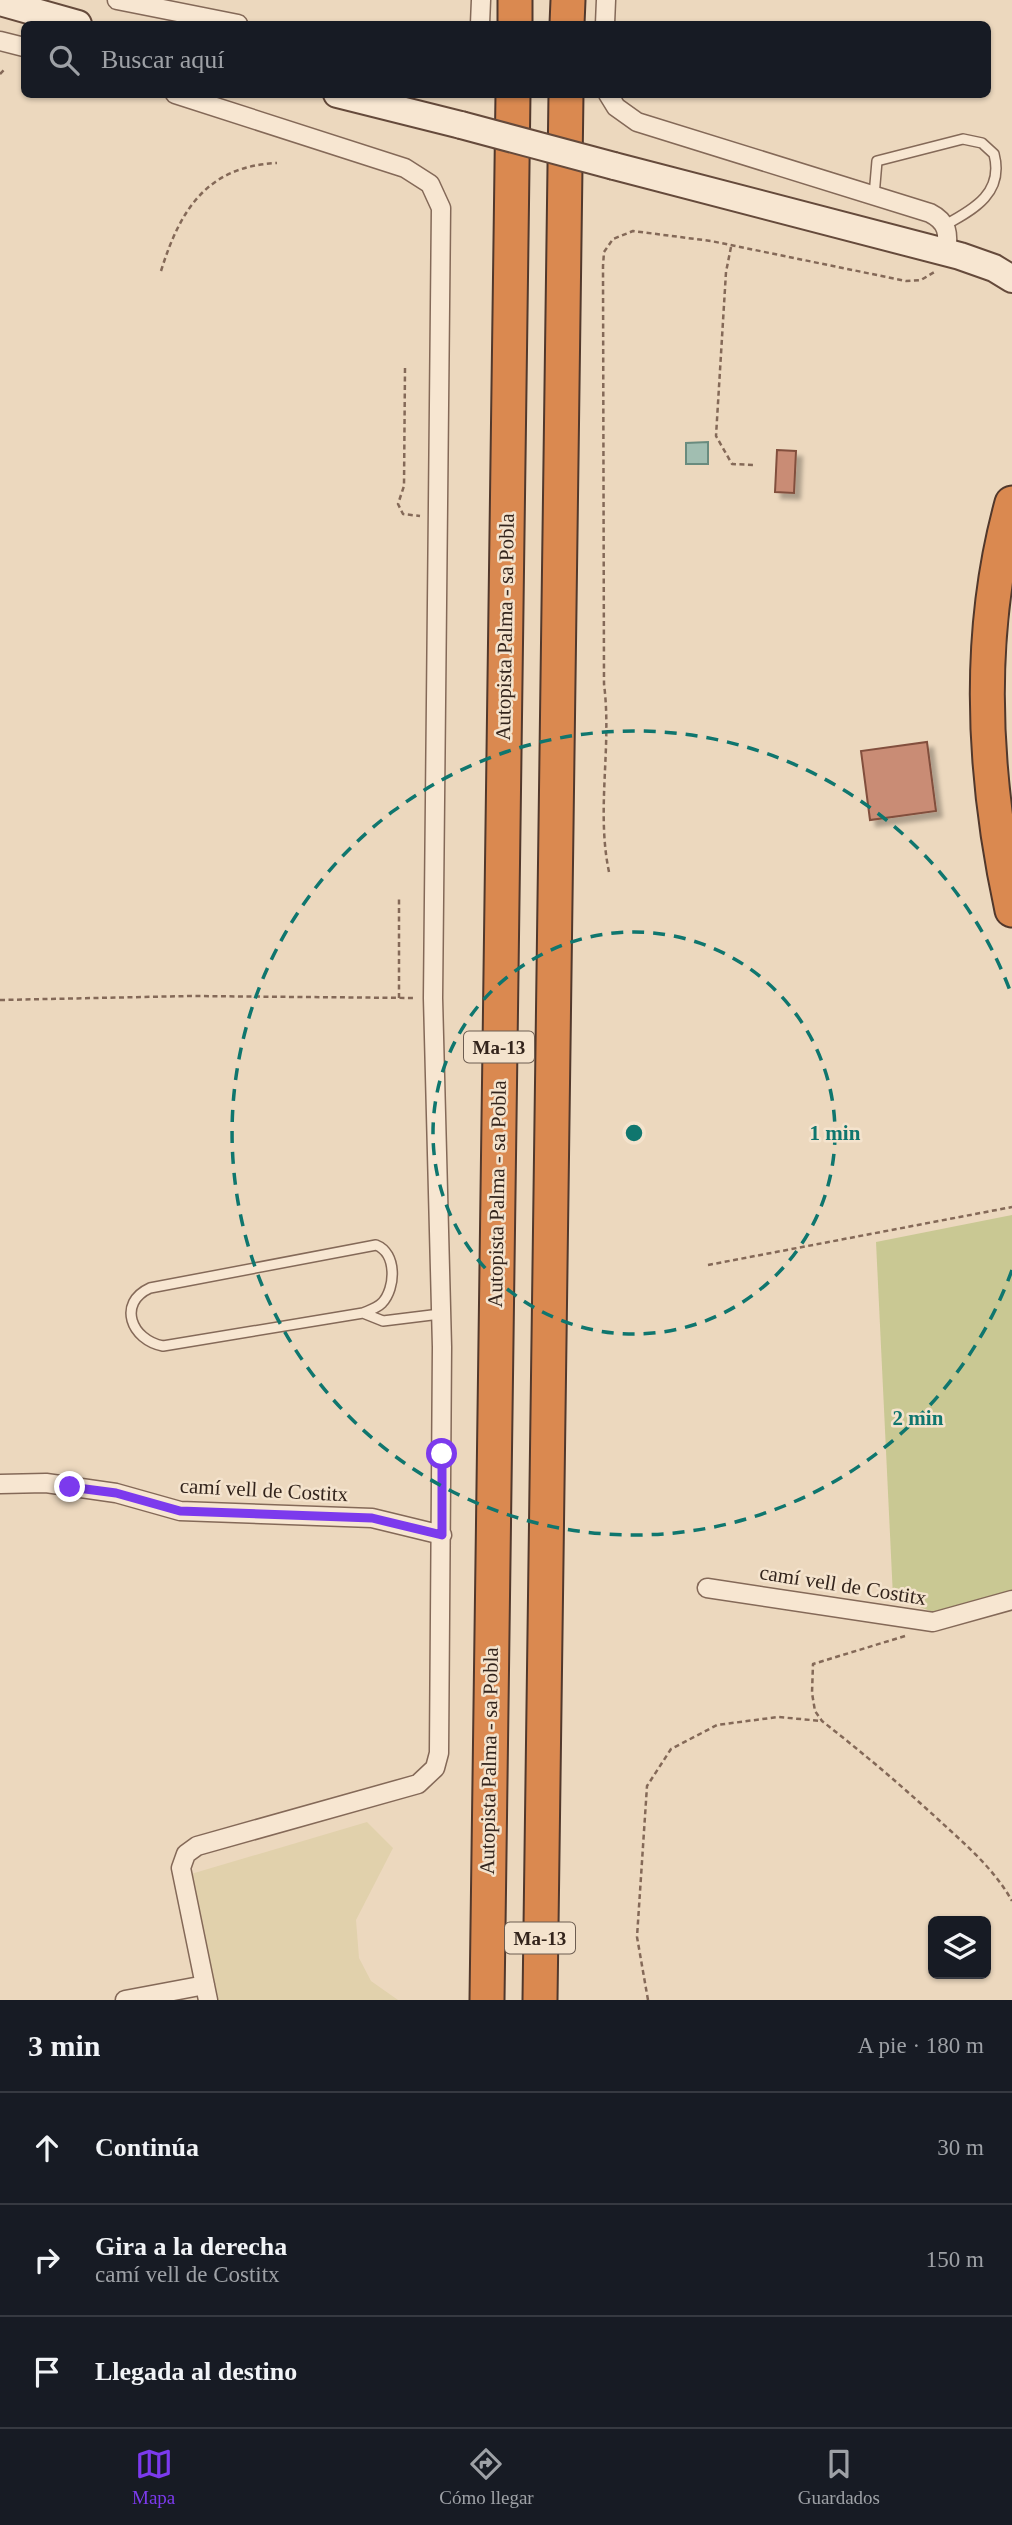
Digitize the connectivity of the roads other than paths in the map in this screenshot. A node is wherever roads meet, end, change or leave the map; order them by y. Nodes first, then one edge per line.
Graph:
1 (117, 0) edge
2 (481, 0) edge
3 (515, 0) edge
4 (568, 0) edge
5 (606, 0) edge
6 (5, 5) edge
7 (66, 21) edge
8 (223, 21) edge
9 (480, 21) edge
10 (515, 21) edge
11 (568, 21) edge
12 (605, 21) edge
13 (0, 41) edge
14 (21, 46) edge
15 (188, 98) edge
16 (353, 98) edge
17 (513, 98) edge
18 (566, 98) edge
19 (610, 98) edge
20 (874, 196) junction
21 (945, 225) junction
22 (953, 254) junction
23 (1012, 255) edge
24 (1012, 279) edge
25 (1012, 503) edge
26 (1012, 599) edge
27 (1012, 795) edge
28 (1012, 910) edge
29 (363, 1313) junction
30 (440, 1314) junction
31 (0, 1485) edge
32 (442, 1535) junction
33 (707, 1588) dead end
34 (1012, 1600) edge
35 (206, 1992) edge
36 (125, 2000) edge
37 (487, 2000) edge
38 (540, 2000) edge

1 - 8 street
2 - 9 street
3 - 10 highway
4 - 11 highway
5 - 12 street
6 - 7 main road
13 - 14 street
15 - 30 street
16 - 22 main road, bridge
17 - 37 highway, Autopista Palma - sa Pobla / Ma-13
18 - 38 highway, Ma-13
19 - 20 street
20 - 21 street
20 - 21 lane
21 - 22 street
22 - 23 main road
22 - 24 main road
25 - 28 highway
26 - 27 highway
29 - 29 lane
29 - 30 lane
30 - 32 street
31 - 32 street, camí vell de Costitx
32 - 35 street
33 - 34 street, camí vell de Costitx
35 - 36 street

